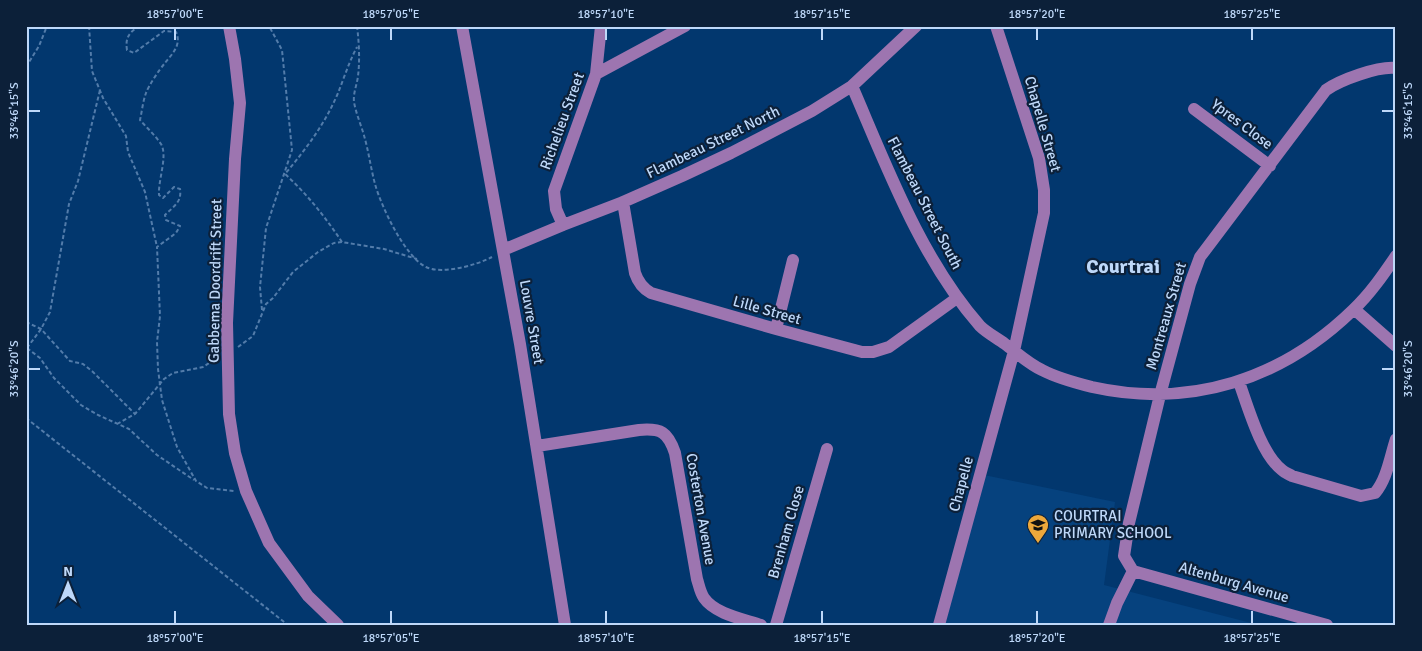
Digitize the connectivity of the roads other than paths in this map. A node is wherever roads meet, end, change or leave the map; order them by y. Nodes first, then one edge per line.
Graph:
1 (229, 26) edge
2 (462, 26) edge
3 (600, 26) edge
4 (686, 26) edge
5 (916, 26) edge
6 (996, 26) edge
7 (1396, 68) edge
8 (596, 74) junction
9 (852, 86) junction
10 (1194, 108) dead end
11 (1270, 166) junction
12 (623, 202) junction
13 (563, 225) junction
14 (503, 250) junction
15 (1396, 256) edge
16 (793, 260) dead end
17 (957, 298) junction
18 (1354, 309) junction
19 (776, 330) junction
20 (1396, 346) edge
21 (1014, 351) junction
22 (1239, 382) junction
23 (1160, 395) junction
24 (1396, 439) edge
25 (537, 446) junction
26 (827, 449) dead end
27 (1134, 571) junction
28 (1312, 623) edge
29 (338, 625) edge
30 (565, 625) edge
31 (761, 625) edge
32 (776, 625) edge
33 (939, 625) edge
34 (1108, 625) edge
35 (1327, 625) edge

1 - 29 street, Gabbema Doordrift Street
2 - 14 street, Louvre Street
3 - 8 street, Richelieu Street
4 - 8 street
5 - 9 street, Flambeau Street North
6 - 21 street, Chapelle Street
7 - 11 street, Montreaux Street
8 - 13 street, Richelieu Street
9 - 12 street, Flambeau Street North
9 - 17 street, Flambeau Street South
10 - 11 street, Ypres Close
11 - 23 street, Montreaux Street
12 - 13 street, Flambeau Street North
12 - 19 street, Lille Street
13 - 14 street, Flambeau Street North
14 - 25 street, Louvre Street
15 - 18 street, Flambeau Street South
16 - 19 street
17 - 19 street, Lille Street
17 - 21 street, Flambeau Street South
18 - 20 street
18 - 22 street, Flambeau Street South
21 - 23 street, Flambeau Street South
21 - 33 street, Chapelle
22 - 23 street, Flambeau Street South
22 - 24 street
23 - 27 street, Montreaux Street
25 - 30 street, Louvre Street
25 - 31 street, Costerton Avenue
26 - 32 street, Brenham Close
27 - 28 street, Altenburg Avenue
27 - 34 street
28 - 35 street, Altenburg Avenue

